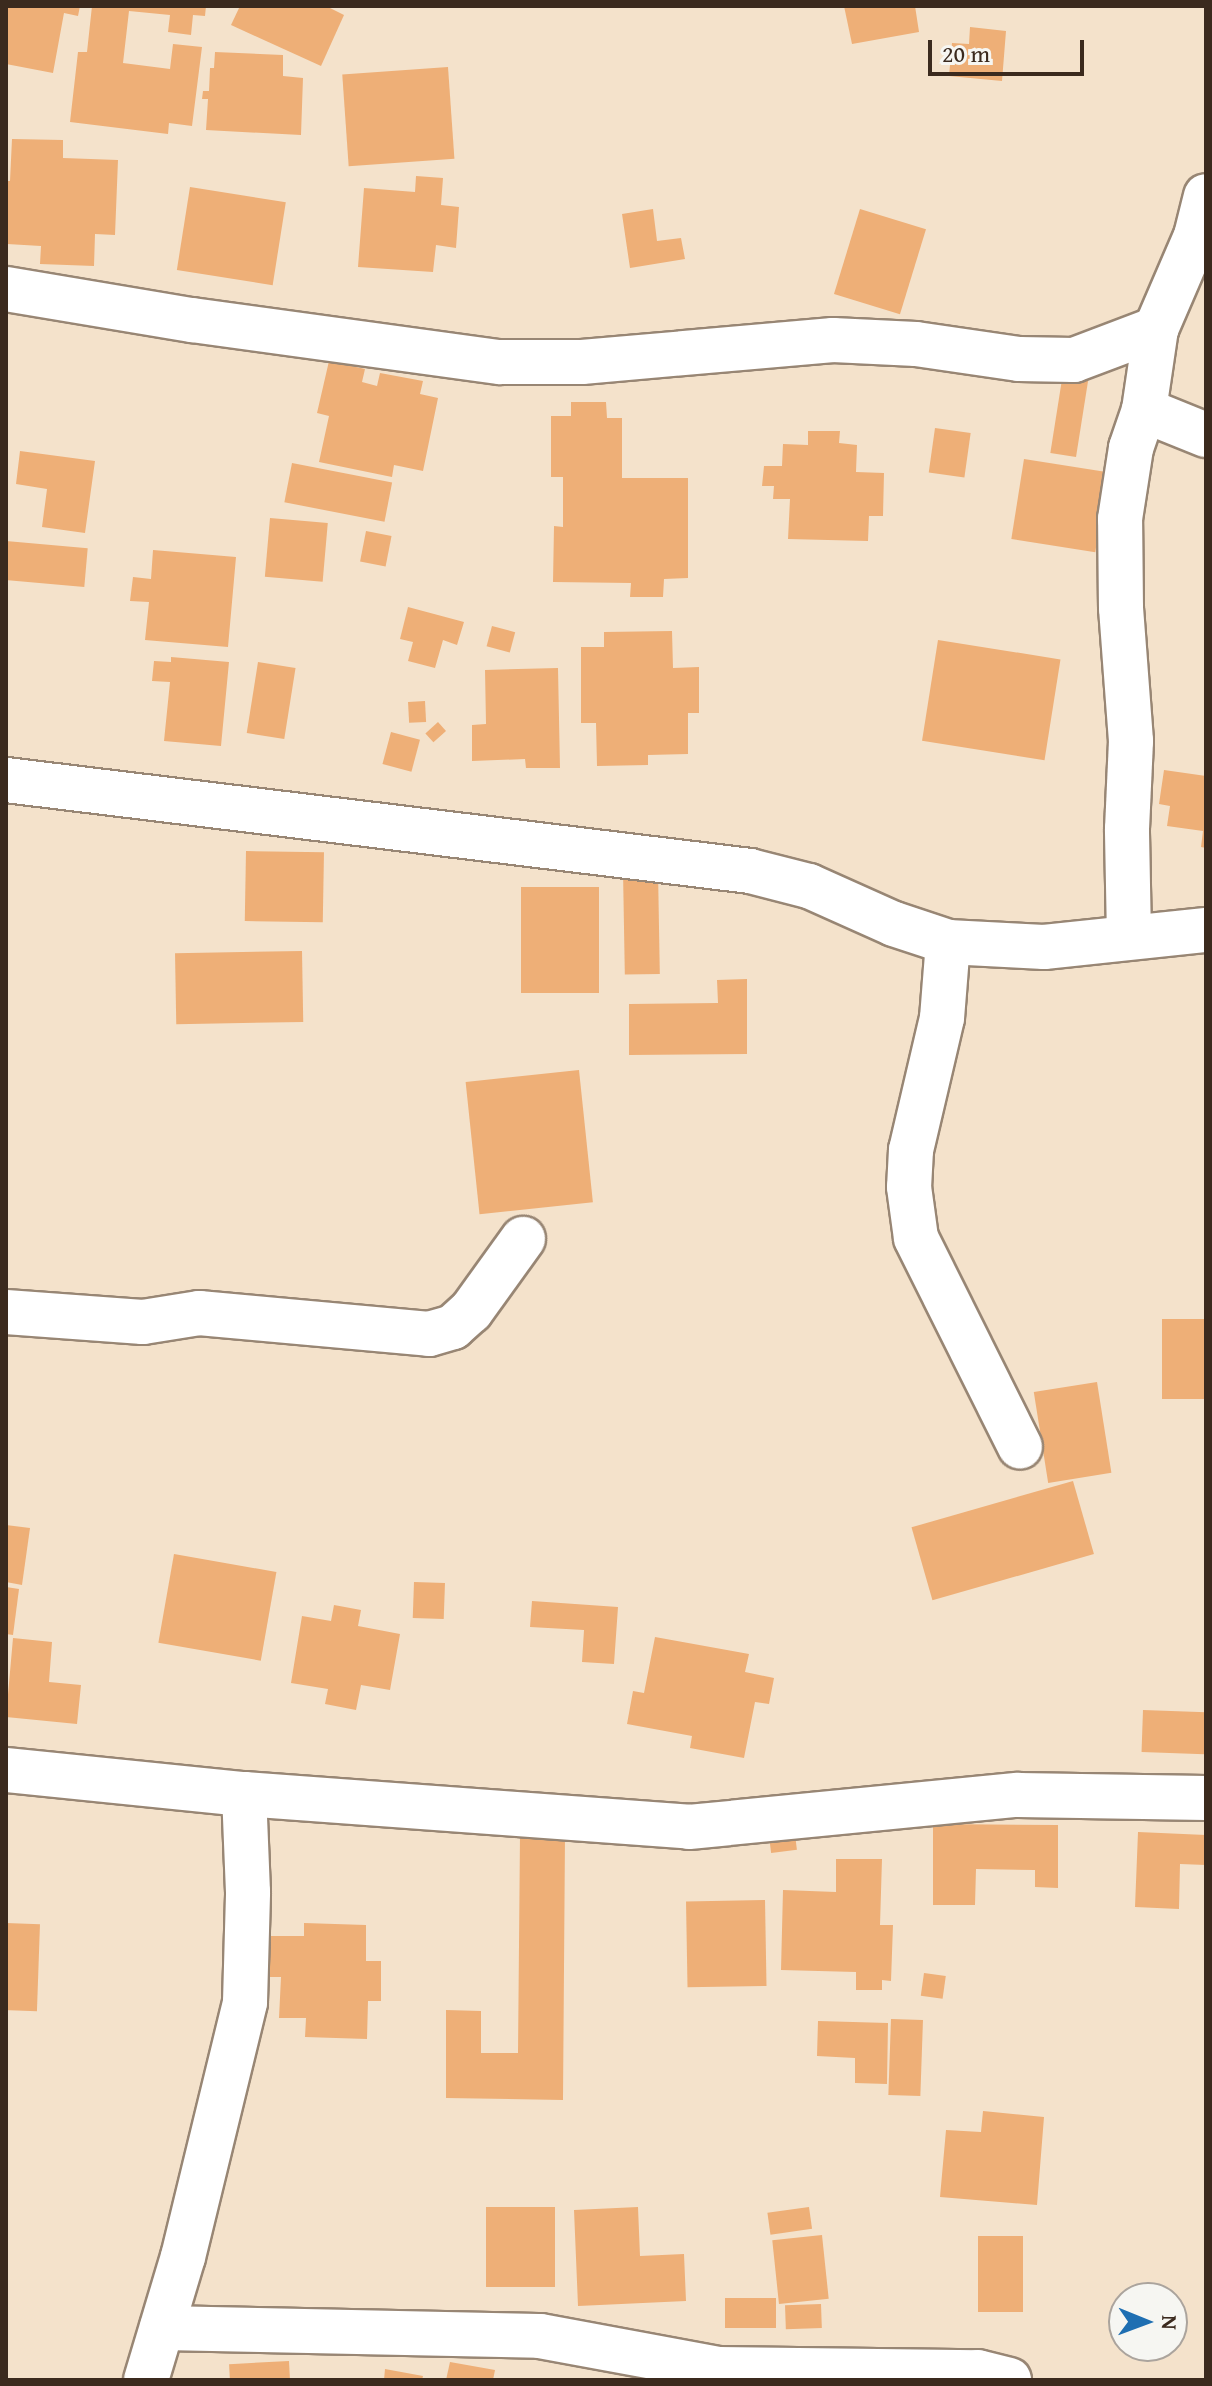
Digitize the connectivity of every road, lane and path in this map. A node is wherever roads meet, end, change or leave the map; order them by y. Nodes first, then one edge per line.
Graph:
1 (1206, 196) edge
2 (6, 289) edge
3 (1156, 329) junction
4 (1144, 410) junction
5 (1206, 435) edge
6 (6, 780) edge
7 (1206, 930) edge
8 (1129, 937) junction
9 (948, 942) junction
10 (523, 1239) dead end
11 (6, 1312) edge
12 (1020, 1447) dead end
13 (6, 1770) edge
14 (244, 1794) junction
15 (1206, 1798) edge
16 (162, 2328) junction
17 (146, 2380) edge
18 (1009, 2380) edge

1 - 3 street
2 - 3 street
3 - 4 street
4 - 5 street
4 - 8 street
6 - 9 street
7 - 8 street
8 - 9 street
9 - 12 street
10 - 11 street
13 - 14 street
14 - 15 street
14 - 16 street
16 - 17 street
16 - 18 street

